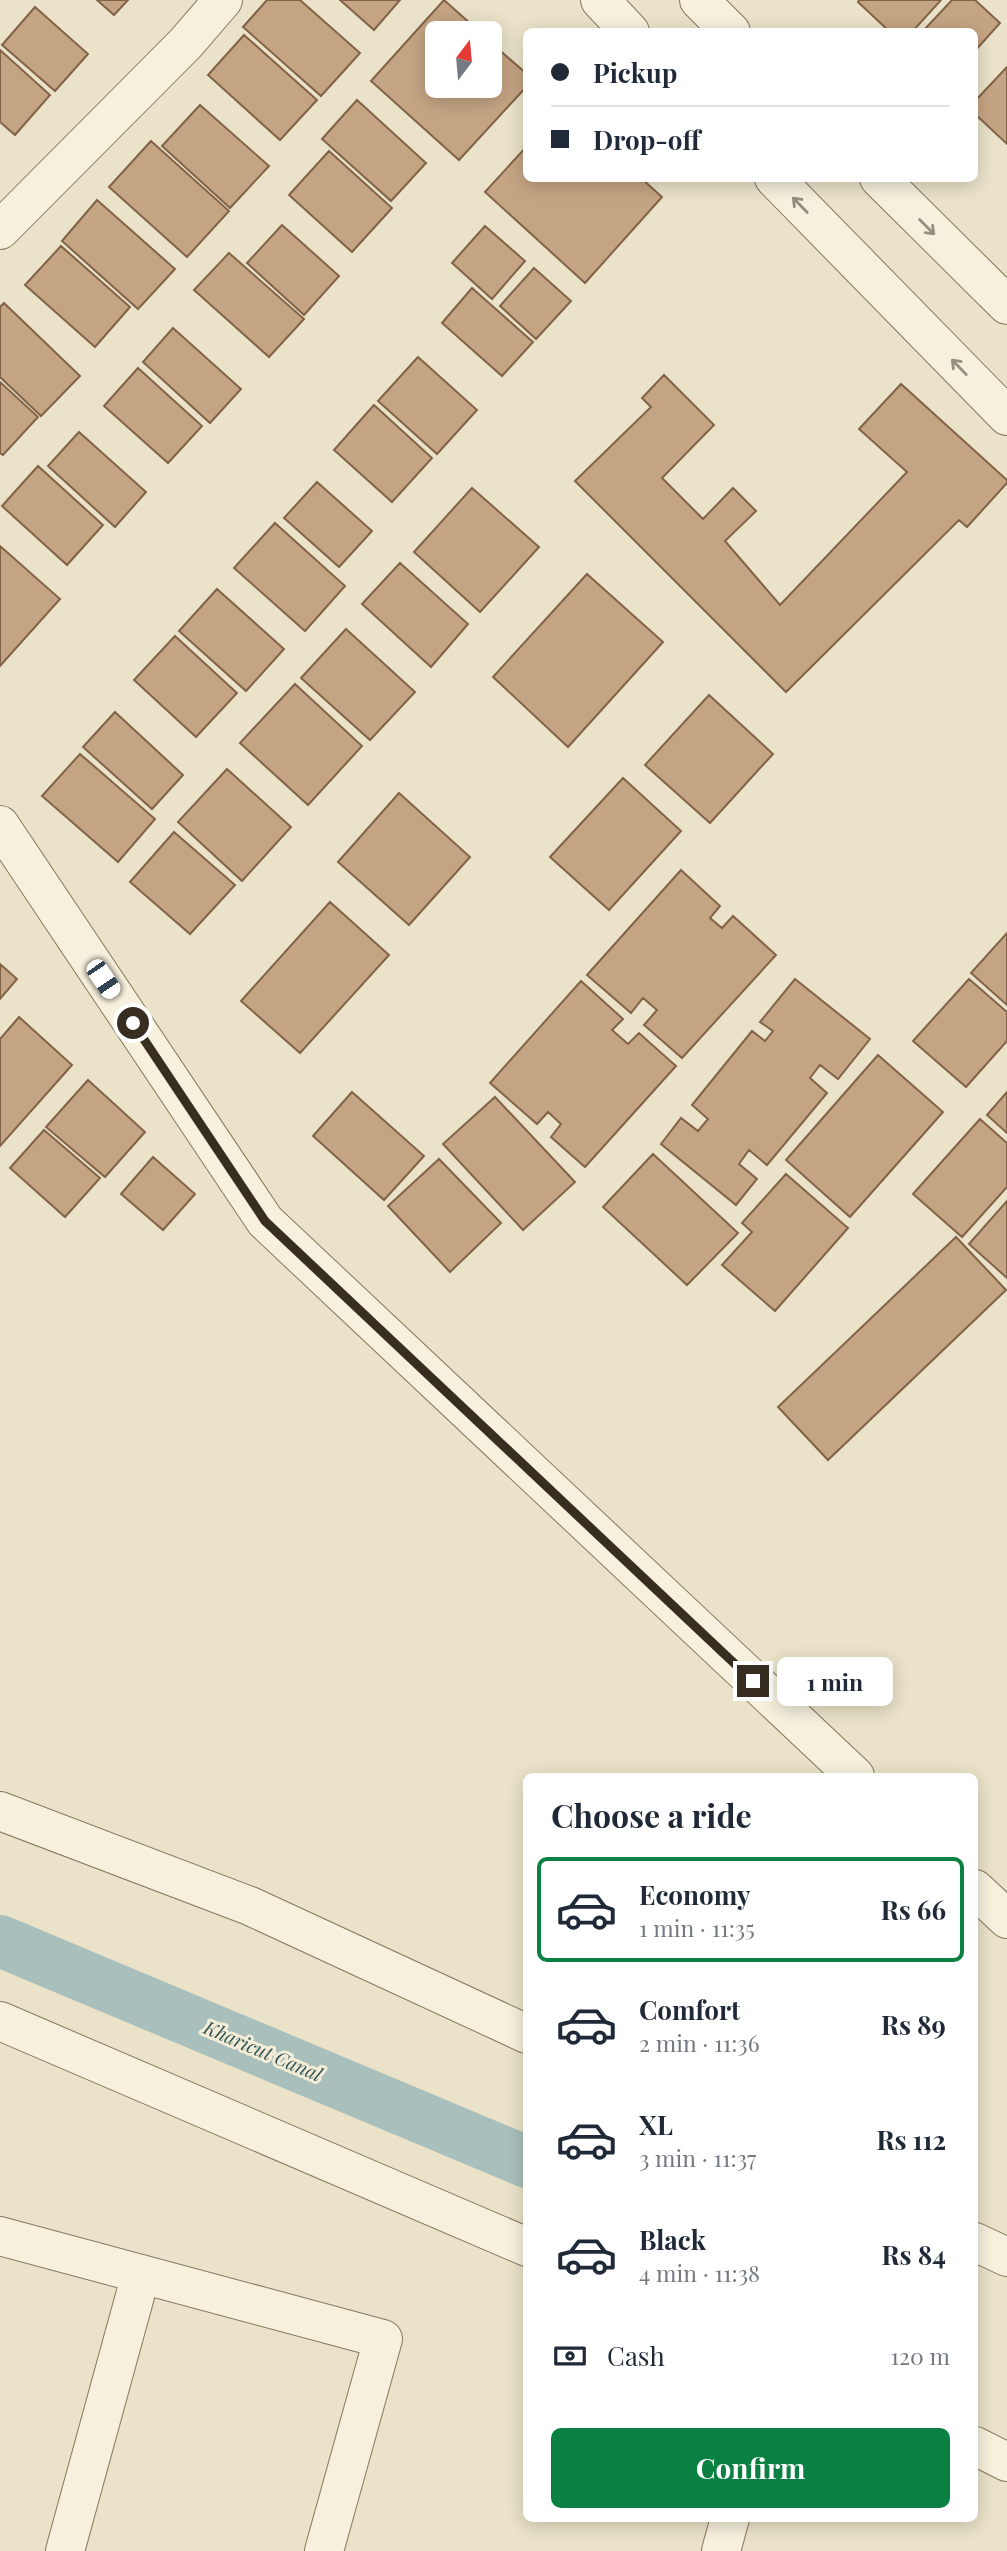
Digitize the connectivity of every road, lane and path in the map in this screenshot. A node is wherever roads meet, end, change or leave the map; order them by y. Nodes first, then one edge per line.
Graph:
1 (223, 0) edge
2 (600, 0) edge
3 (699, 0) edge
4 (626, 28) edge
5 (727, 28) edge
6 (778, 182) edge
7 (883, 182) edge
8 (0, 230) edge
9 (1007, 305) edge
10 (1007, 416) edge
11 (0, 825) edge
12 (852, 1773) edge
13 (0, 1811) edge
14 (978, 1892) edge
15 (1007, 1919) edge
16 (0, 2021) edge
17 (523, 2033) edge
18 (0, 2236) edge
19 (978, 2243) edge
20 (523, 2244) edge
21 (1007, 2257) edge
22 (141, 2274) junction
23 (978, 2448) edge
24 (1007, 2462) edge
25 (729, 2522) edge
26 (65, 2551) edge
27 (324, 2551) edge
28 (721, 2551) edge

1 - 8 street
2 - 4 street
3 - 5 street
10 -> 6 street
7 -> 9 street
11 - 12 street
13 - 17 street
14 - 15 street
16 - 20 street
18 - 22 street
19 - 21 street
22 - 26 street
22 - 27 street
23 - 24 street
25 - 28 street

